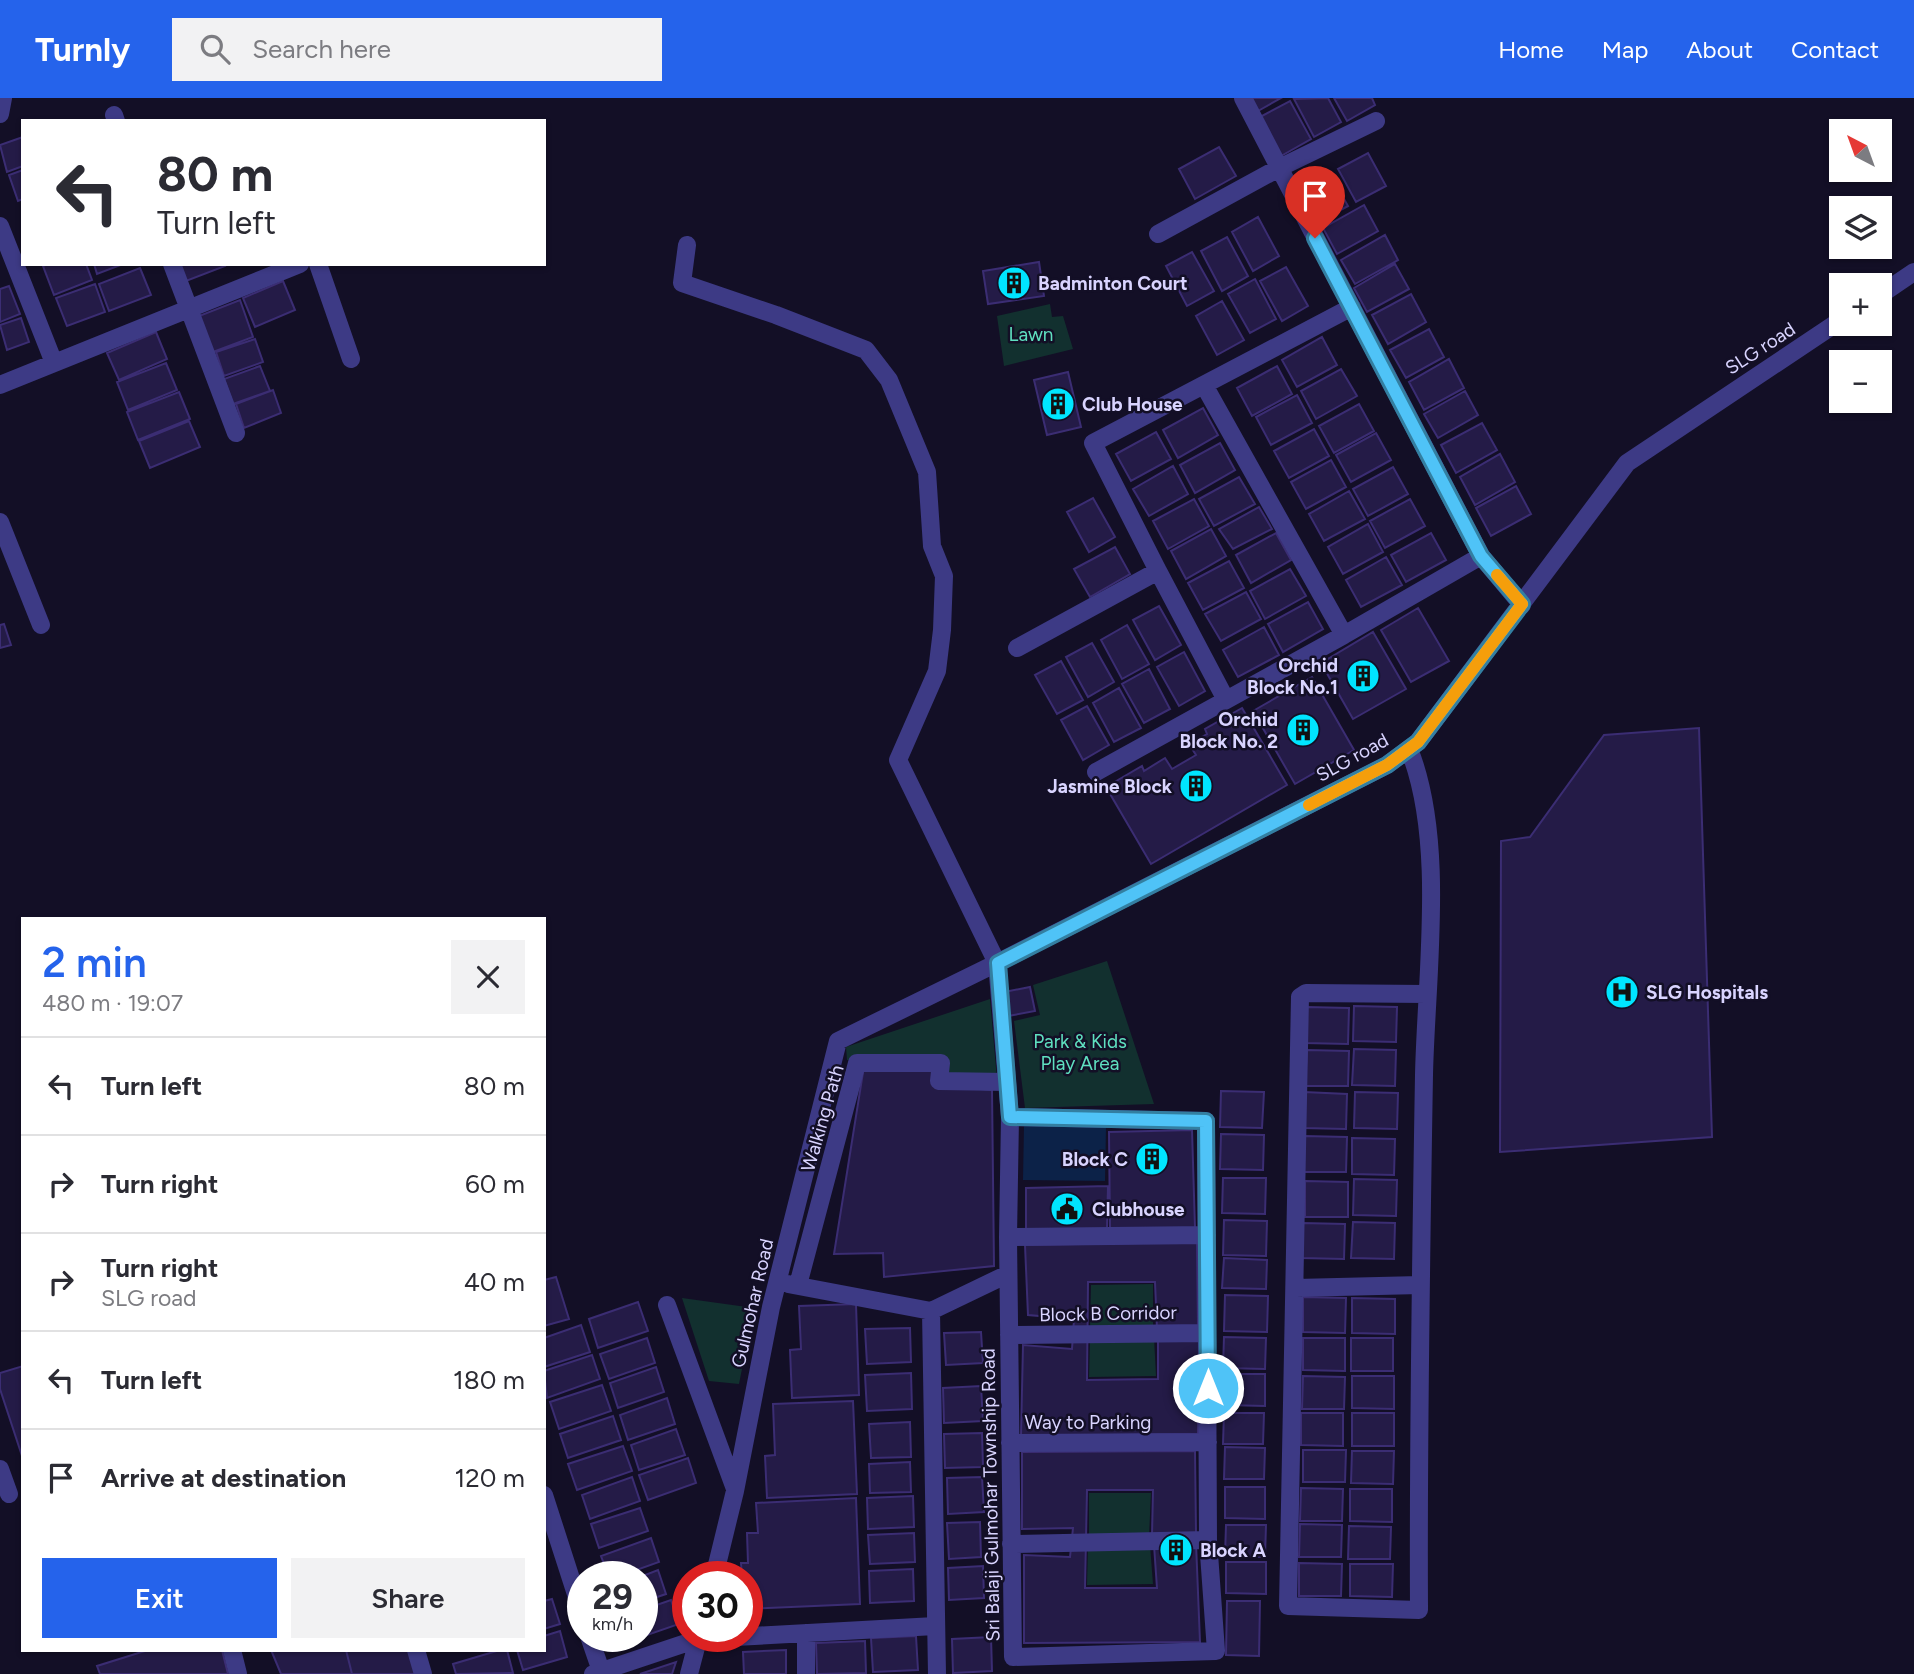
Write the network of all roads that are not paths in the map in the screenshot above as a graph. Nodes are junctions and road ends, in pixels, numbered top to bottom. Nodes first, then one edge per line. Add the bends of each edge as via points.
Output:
1 (3, 98) edge
2 (1242, 98) edge
3 (0, 114) edge
4 (1376, 121) dead end
5 (1279, 168) junction
6 (0, 226) edge
7 (1158, 234) dead end
8 (687, 244) dead end
9 (173, 266) edge
10 (295, 266) edge
11 (319, 266) edge
12 (1914, 272) edge
13 (1892, 287) edge
14 (1352, 307) junction
15 (189, 309) junction
16 (1829, 328) edge
17 (351, 359) dead end
18 (54, 363) junction
19 (0, 385) edge
20 (1204, 385) junction
21 (236, 433) dead end
22 (0, 522) edge
23 (1481, 556) junction
24 (1158, 571) junction
25 (1522, 604) junction
26 (41, 625) dead end
27 (1344, 635) junction
28 (1017, 648) dead end
29 (1226, 700) junction
30 (1409, 749) junction
31 (1096, 772) dead end
32 (998, 963) junction
33 (1427, 994) junction
34 (838, 1041) joint
35 (1007, 1082) junction
36 (1010, 1117) junction
37 (1207, 1235) junction
38 (1008, 1237) junction
39 (1008, 1274) junction
40 (777, 1284) junction
41 (798, 1285) junction
42 (1420, 1285) junction
43 (1296, 1288) junction
44 (667, 1305) dead end
45 (931, 1311) junction
46 (1207, 1333) junction
47 (1009, 1335) junction
48 (1208, 1442) junction
49 (1010, 1443) junction
50 (0, 1469) edge
51 (735, 1491) junction
52 (11, 1493) edge
53 (546, 1501) edge
54 (1208, 1540) junction
55 (1012, 1544) junction
56 (718, 1561) edge
57 (567, 1566) edge
58 (935, 1626) junction
59 (806, 1633) junction
60 (763, 1635) edge
61 (672, 1647) edge
62 (232, 1652) edge
63 (417, 1652) edge
64 (592, 1652) edge
65 (695, 1652) edge
66 (597, 1673) edge
67 (238, 1674) edge
68 (423, 1674) edge
69 (689, 1674) edge
70 (806, 1674) edge
71 (937, 1674) edge

1 - 3 street
2 - 5 street
4 - 5 street
5 - 7 street
5 - 14 street
6 - 18 street
8 - 32 street via 682,283 866,350 889,380 927,472 932,546 944,576 937,671 898,760
9 - 15 street
10 - 15 street
11 - 17 street
12 - 13 street
14 - 20 street
14 - 23 street
15 - 18 street
15 - 21 street
16 - 25 street, SLG road via 1627,463
18 - 19 street
20 - 24 street via 1093,443
20 - 27 street
22 - 26 street
23 - 25 street
23 - 27 street
24 - 28 street
24 - 29 street
25 - 30 street, SLG road
27 - 29 street
29 - 31 street
30 - 32 street, SLG road via 1375,771
30 - 33 street via 1424,795 1431,893
32 - 34 street, SLG road
32 - 35 street, Sri Balaji Gulmohar Township Road
33 - 42 street
33 - 43 street via 1306,993 1300,997
34 - 40 street, Gulmohar Road
35 - 36 street, Sri Balaji Gulmohar Township Road
35 - 41 street, Walking Path via 939,1081 941,1063 858,1063
36 - 37 street, Sri Balaji Gulmohar Township Road via 1206,1121
36 - 38 street, Sri Balaji Gulmohar Township Road
37 - 38 street
37 - 46 street, Sri Balaji Gulmohar Township Road
38 - 39 street, Sri Balaji Gulmohar Township Road
39 - 45 street
39 - 47 street, Sri Balaji Gulmohar Township Road
40 - 41 street
40 - 51 street, Gulmohar Road
41 - 45 street
42 - 43 street
42 - 43 street via 1419,1610 1289,1606
44 - 51 street
45 - 58 street
46 - 47 street, Block B Corridor
46 - 48 street, Sri Balaji Gulmohar Township Road
47 - 49 street, Sri Balaji Gulmohar Township Road
48 - 49 street, Way to Parking
48 - 54 street, Sri Balaji Gulmohar Township Road
49 - 55 street, Sri Balaji Gulmohar Township Road
50 - 52 street
51 - 56 street, Gulmohar Road
53 - 57 street
54 - 55 street
54 - 55 street, Sri Balaji Gulmohar Township Road via 1216,1651 1013,1657
58 - 59 street
58 - 71 street
59 - 60 street
59 - 70 street
61 - 66 street
62 - 67 street
63 - 68 street
64 - 66 street
65 - 69 street

